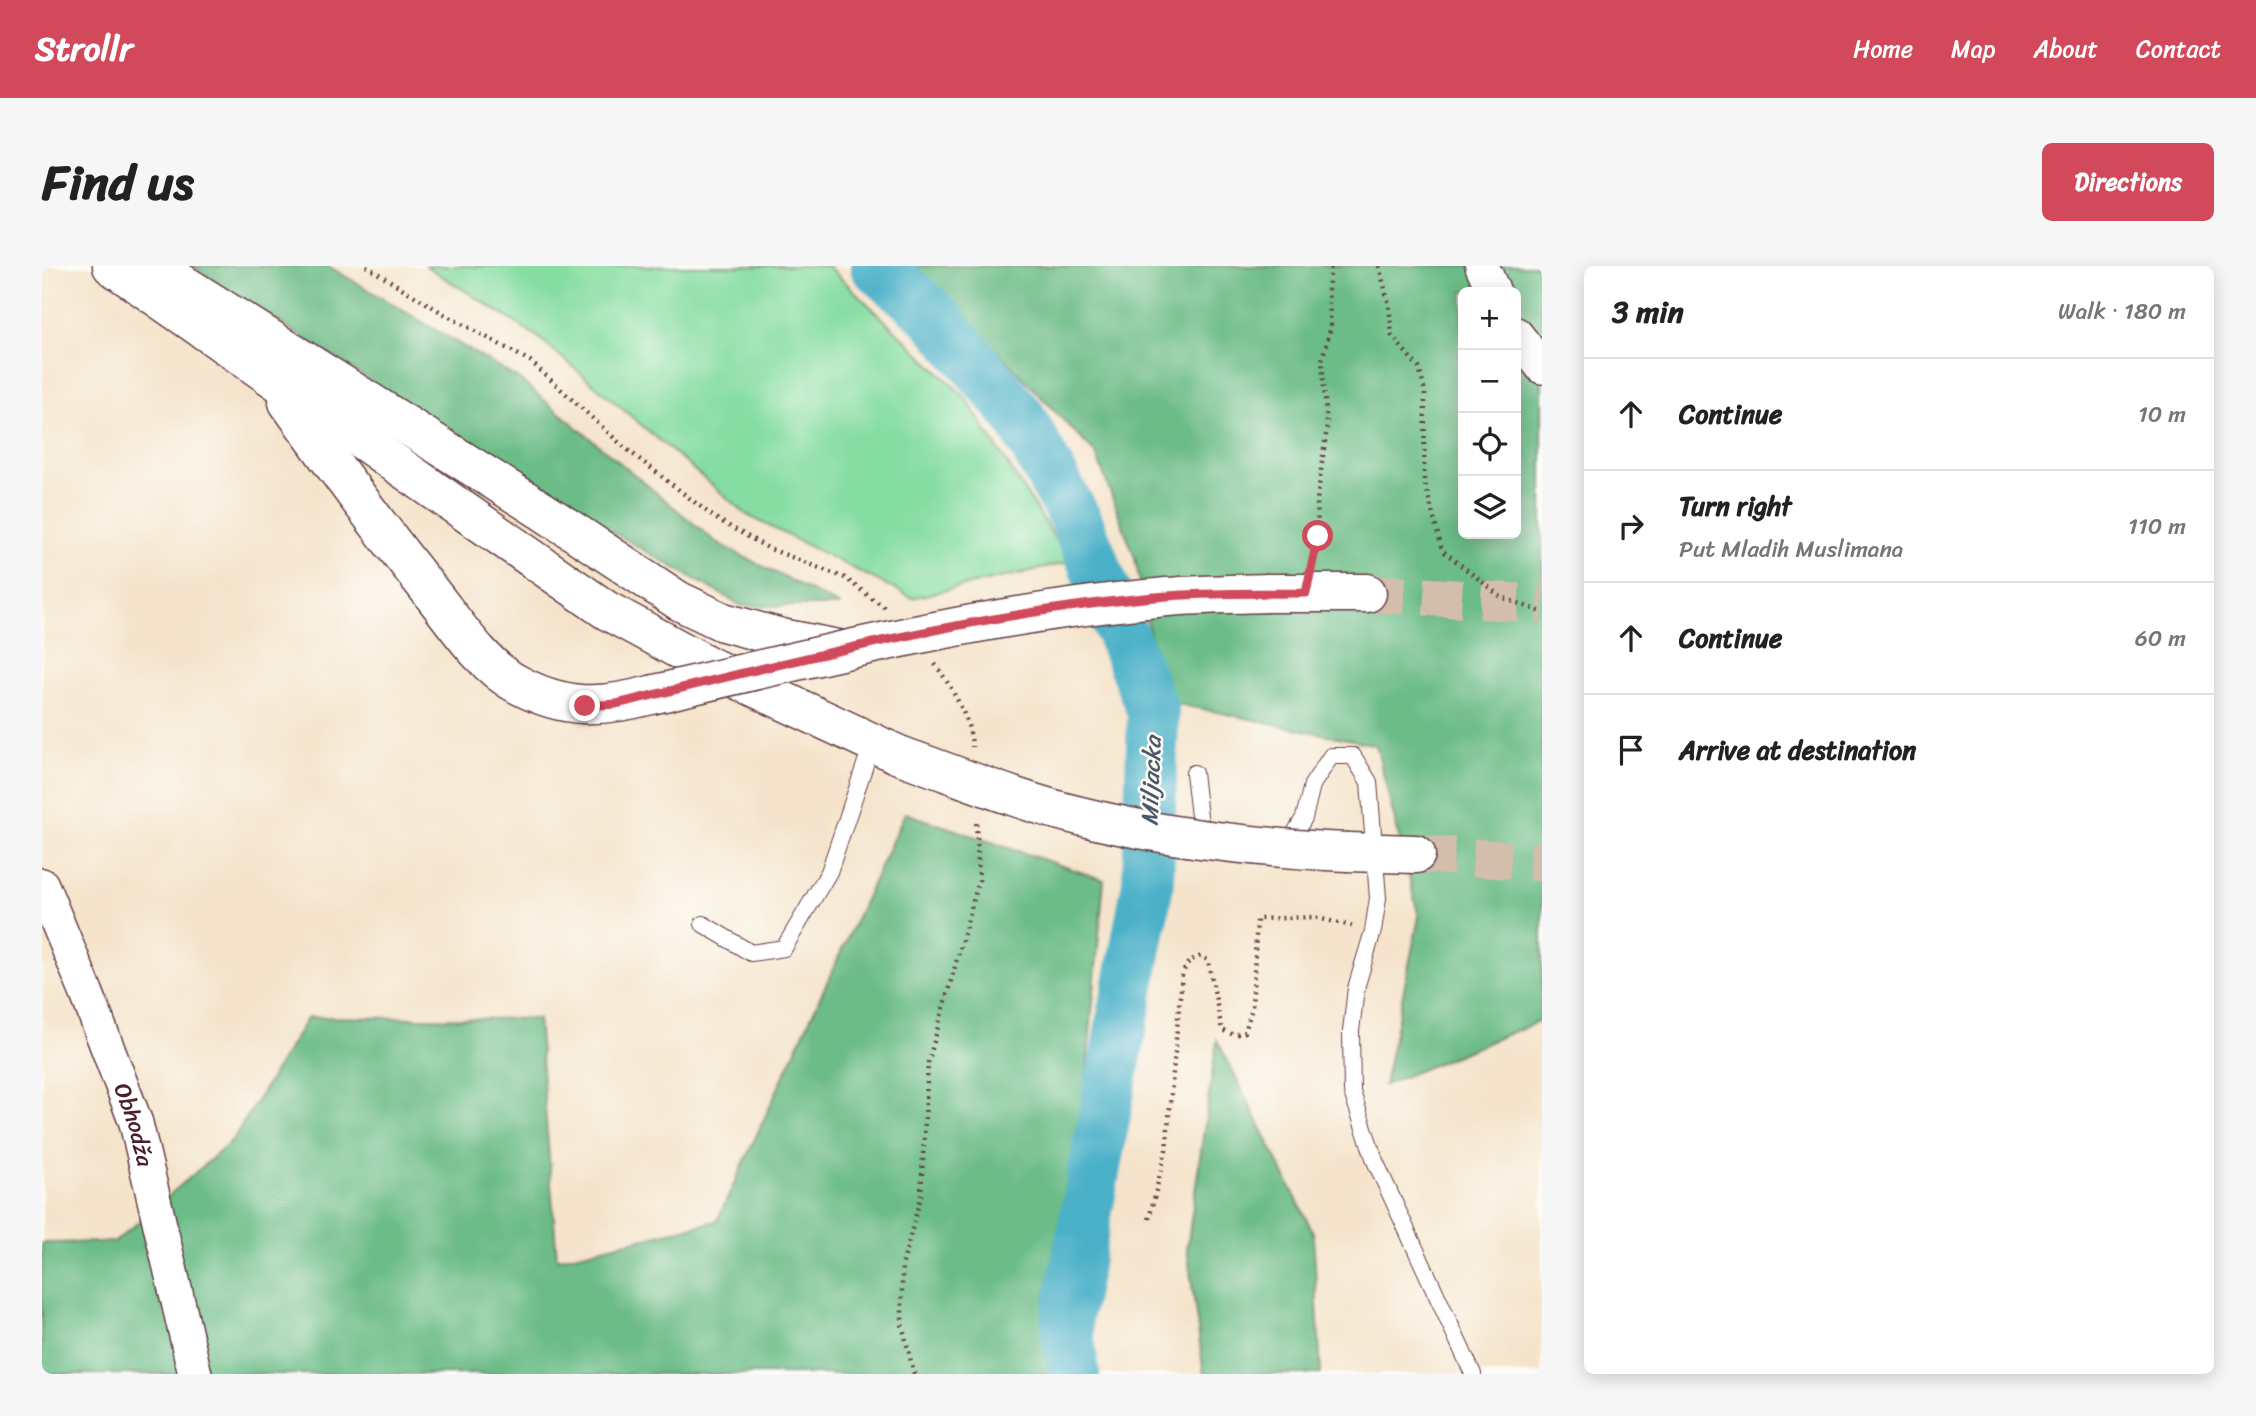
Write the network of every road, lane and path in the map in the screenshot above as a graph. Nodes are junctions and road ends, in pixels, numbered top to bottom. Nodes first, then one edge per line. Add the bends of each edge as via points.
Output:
1 (112, 266) edge
2 (155, 266) edge
3 (1331, 266) edge
4 (1379, 266) edge
5 (1482, 266) edge
6 (1492, 287) edge
7 (1521, 340) edge
8 (1542, 367) edge
9 (273, 380) junction
10 (1306, 593) junction
11 (1367, 593) tunnel mouth
12 (1542, 611) edge
13 (843, 650) junction
14 (886, 749) junction
15 (1194, 773) dead end
16 (1361, 852) junction
17 (1416, 854) tunnel mouth
18 (42, 885) edge
19 (703, 924) dead end
20 (1373, 931) junction
21 (1149, 1219) dead end
22 (195, 1374) edge
23 (1473, 1374) edge

1 - 9 main road
2 - 13 main road via 679,601 723,622
3 - 10 path via 1331,327 1322,360 1327,427 1317,500 1318,536
4 - 12 path via 1392,335 1419,368 1425,392 1424,480 1442,550 1501,597
5 - 6 street
7 - 8 street
9 - 13 main road, bridge via 350,491 478,652 515,683 554,700 585,706 616,704
9 - 14 main road via 606,610 692,658
10 - 11 main road
10 - 13 main road, bridge via 1168,596 1053,610
14 - 16 main road, bridge via 1022,799 1129,827 1221,842
14 - 19 lane via 829,872 784,948 751,953
15 - 16 lane via 1201,833 1231,856 1280,857 1304,818 1312,785 1331,755 1353,756 1369,782
16 - 17 main road
16 - 20 lane via 1378,898
18 - 22 street, Obhodža via 136,1123
20 - 21 path via 1312,917 1256,919 1252,1008 1245,1032 1234,1035 1222,1030 1208,960 1201,956 1189,961 1182,974 1166,1150
20 - 23 lane via 1356,988 1352,1091 1375,1161

